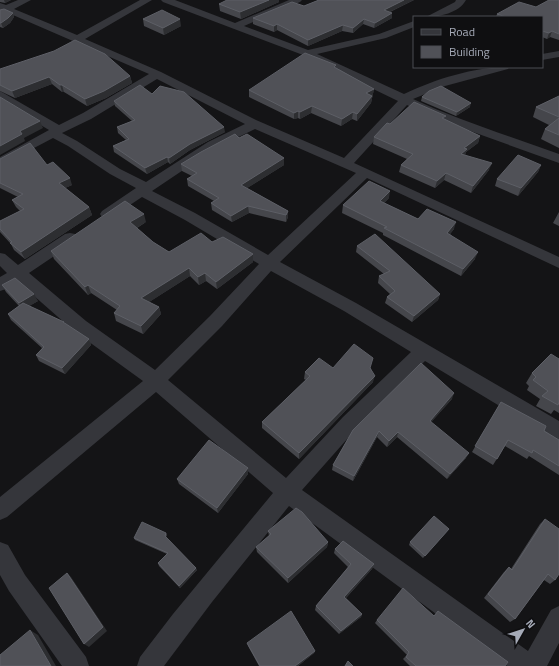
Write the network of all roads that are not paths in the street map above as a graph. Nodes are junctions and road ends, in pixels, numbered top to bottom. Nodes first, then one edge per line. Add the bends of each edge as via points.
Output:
1 (26, 0) edge
2 (147, 0) edge
3 (166, 0) edge
4 (297, 0) edge
5 (461, 0) edge
6 (2, 9) edge
7 (433, 16) edge
8 (413, 24) edge
9 (236, 26) junction
10 (75, 42) junction
11 (307, 53) junction
12 (559, 54) edge
13 (543, 57) edge
14 (497, 68) edge
15 (475, 71) edge
16 (157, 74) junction
17 (0, 94) edge
18 (406, 99) junction
19 (256, 124) junction
20 (55, 131) junction
21 (559, 159) edge
22 (0, 162) edge
23 (346, 164) junction
24 (365, 172) junction
25 (143, 189) junction
26 (95, 222) edge
27 (82, 230) edge
28 (0, 258) edge
29 (269, 263) junction
30 (559, 263) edge
31 (17, 273) junction
32 (0, 285) edge
33 (423, 352) junction
34 (156, 381) junction
35 (559, 431) edge
36 (286, 492) junction
37 (0, 510) edge
38 (0, 553) edge
39 (559, 618) edge
40 (77, 666) edge
41 (149, 666) edge
42 (528, 666) edge
43 (534, 666) edge

1 - 6 street
2 - 10 street
3 - 9 street
4 - 9 street
5 - 7 street via 459,4
6 - 10 street
8 - 11 street via 382,36
9 - 11 street
10 - 16 street
11 - 18 street
12 - 13 street
14 - 15 street
15 - 18 street via 419,91
16 - 19 street
16 - 20 street via 87,116
17 - 20 street
18 - 21 street via 438,115 508,138
18 - 23 street
19 - 23 street
19 - 25 street via 212,145
20 - 22 street
20 - 25 street
23 - 24 street
24 - 29 street
24 - 30 street
25 - 26 street
25 - 29 street
27 - 31 street
28 - 31 street
29 - 33 street via 350,307
29 - 34 street
31 - 32 street
31 - 34 street via 80,326
33 - 35 street
33 - 36 street via 385,386
34 - 36 street
34 - 37 street
36 - 41 street via 176,628
36 - 42 street
38 - 40 street via 18,583
39 - 43 street

